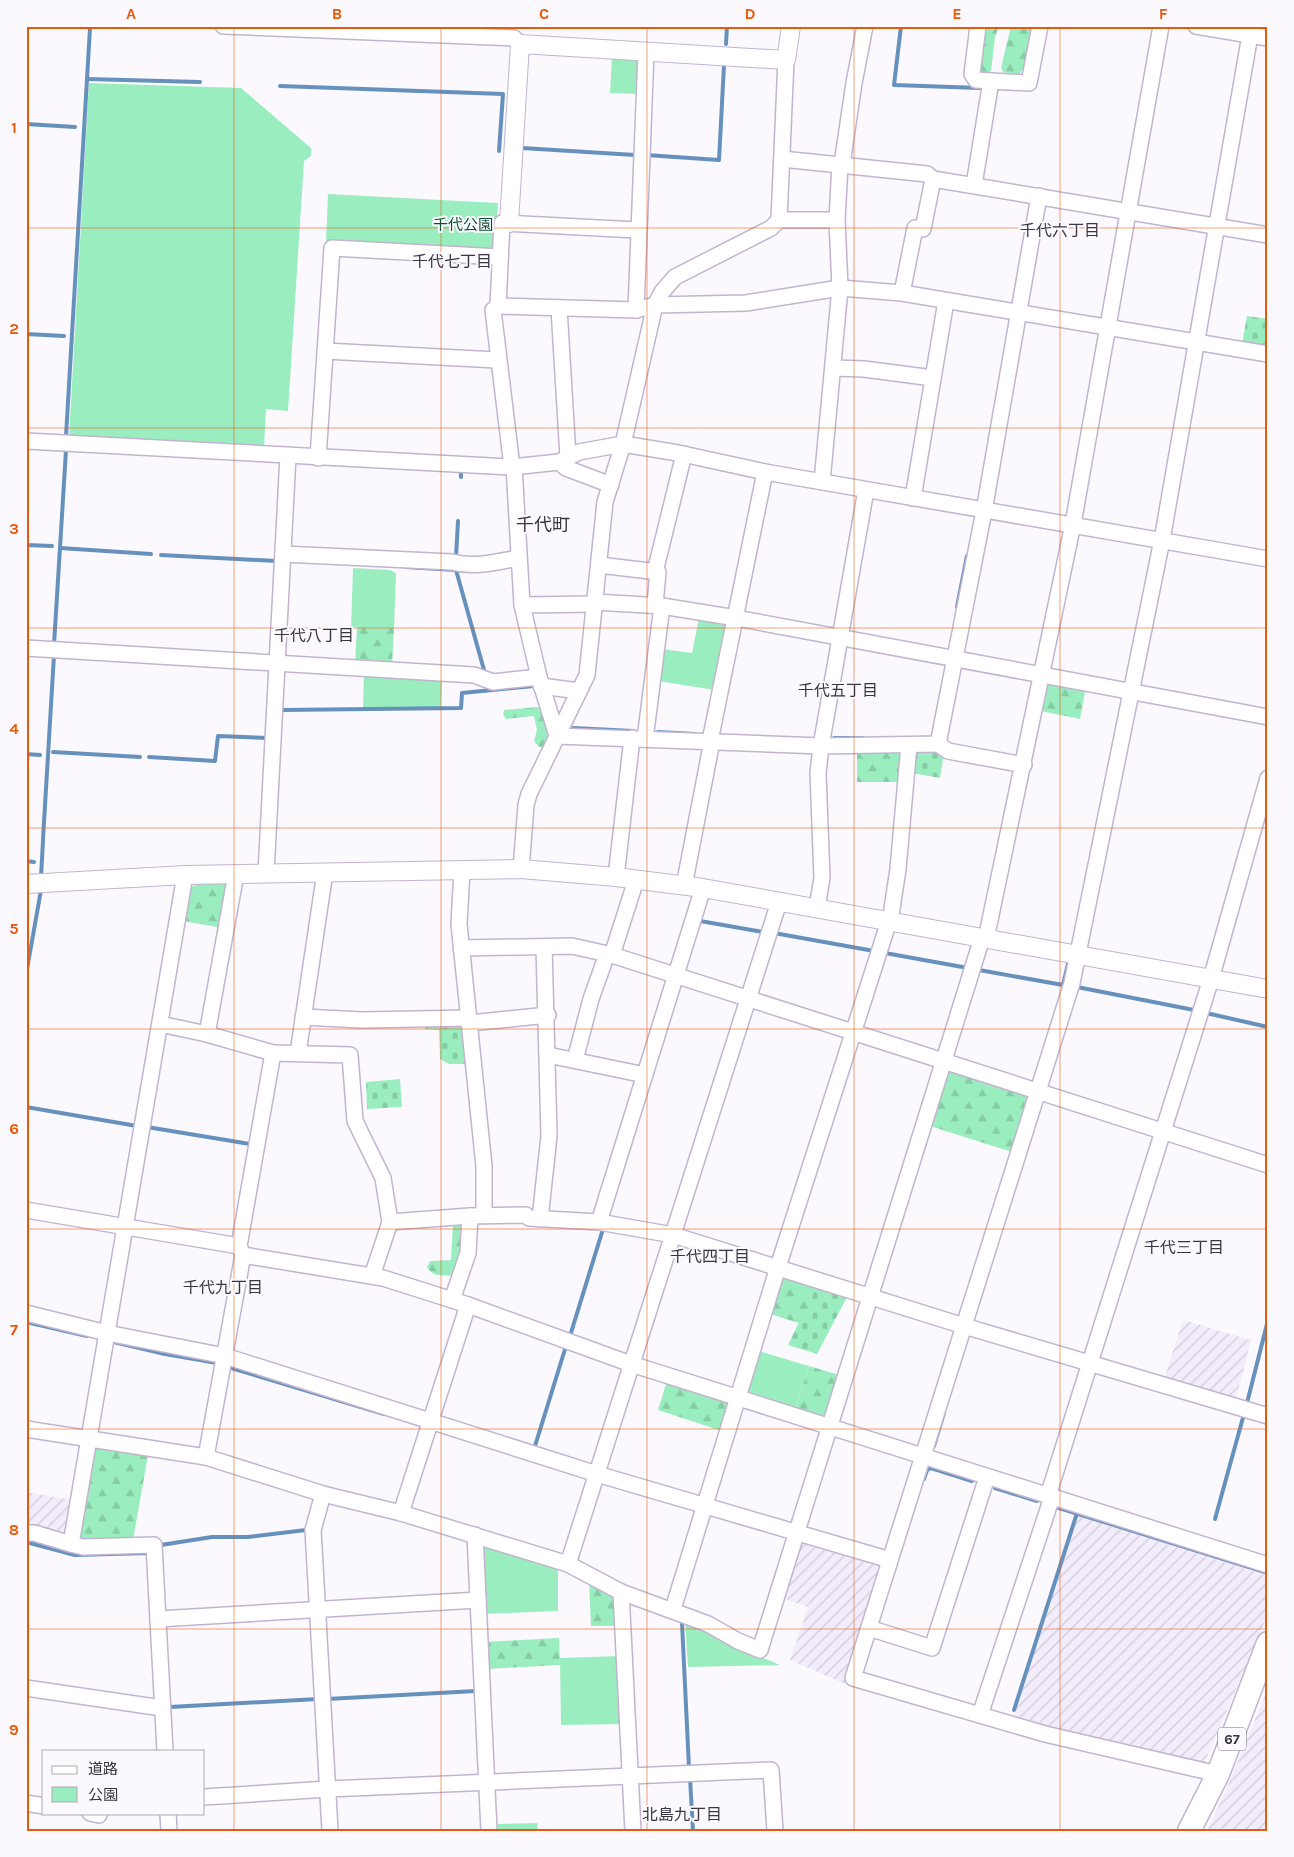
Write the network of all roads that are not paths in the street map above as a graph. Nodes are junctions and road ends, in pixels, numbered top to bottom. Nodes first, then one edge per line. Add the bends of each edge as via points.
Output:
1 (223, 26) edge
2 (791, 26) edge
3 (865, 26) edge
4 (978, 26) edge
5 (1040, 26) edge
6 (1161, 26) edge
7 (1196, 26) edge
8 (1250, 35) junction
9 (516, 36) edge
10 (1268, 38) edge
11 (646, 52) junction
12 (786, 60) junction
13 (990, 81) junction
14 (782, 159) junction
15 (841, 164) junction
16 (933, 179) junction
17 (974, 184) junction
18 (1039, 196) junction
19 (1128, 211) junction
20 (779, 220) junction
21 (837, 220) junction
22 (509, 223) junction
23 (1216, 226) junction
24 (637, 230) junction
25 (1268, 235) edge
26 (500, 257) junction
27 (840, 288) junction
28 (902, 293) junction
29 (946, 301) junction
30 (655, 305) junction
31 (498, 306) junction
32 (559, 308) junction
33 (636, 310) junction
34 (1018, 313) junction
35 (1108, 328) junction
36 (1196, 342) junction
37 (325, 351) junction
38 (1268, 354) edge
39 (497, 360) junction
40 (832, 368) junction
41 (933, 378) junction
42 (26, 441) edge
43 (623, 444) junction
44 (684, 454) junction
45 (288, 456) junction
46 (318, 458) junction
47 (564, 460) junction
48 (513, 466) junction
49 (765, 472) junction
50 (822, 482) junction
51 (611, 485) junction
52 (866, 490) junction
53 (913, 498) junction
54 (984, 510) junction
55 (1073, 524) junction
56 (1162, 540) junction
57 (283, 554) junction
58 (518, 558) junction
59 (1268, 558) edge
60 (599, 565) junction
61 (655, 572) junction
62 (595, 603) junction
63 (522, 604) junction
64 (658, 606) junction
65 (736, 618) junction
66 (840, 636) junction
67 (26, 648) edge
68 (955, 657) junction
69 (277, 663) junction
70 (1042, 673) junction
71 (540, 682) junction
72 (1133, 690) junction
73 (579, 691) junction
74 (1268, 717) edge
75 (556, 736) junction
76 (639, 739) junction
77 (711, 741) junction
78 (909, 744) junction
79 (938, 744) junction
80 (821, 746) junction
81 (1024, 764) junction
82 (1268, 778) edge
83 (521, 869) junction
84 (462, 870) junction
85 (325, 872) junction
86 (266, 873) junction
87 (236, 874) junction
88 (185, 875) junction
89 (616, 877) junction
90 (636, 880) junction
91 (26, 884) edge
92 (684, 886) junction
93 (703, 888) junction
94 (779, 902) junction
95 (817, 908) junction
96 (889, 921) junction
97 (984, 938) junction
98 (544, 946) junction
99 (462, 948) junction
100 (609, 955) junction
101 (1078, 955) junction
102 (676, 975) junction
103 (1211, 979) junction
104 (1268, 989) edge
105 (748, 998) junction
106 (548, 1015) junction
107 (303, 1017) junction
108 (469, 1020) junction
109 (160, 1024) junction
110 (854, 1032) junction
111 (207, 1034) junction
112 (273, 1052) junction
113 (298, 1053) junction
114 (548, 1055) junction
115 (575, 1060) junction
116 (944, 1061) junction
117 (645, 1075) junction
118 (1038, 1091) junction
119 (1164, 1132) junction
120 (1268, 1165) edge
121 (26, 1210) edge
122 (477, 1215) junction
123 (540, 1219) junction
124 (390, 1222) junction
125 (599, 1222) junction
126 (126, 1227) junction
127 (673, 1235) junction
128 (241, 1250) junction
129 (778, 1267) junction
130 (372, 1276) junction
131 (870, 1297) junction
132 (452, 1300) junction
133 (468, 1304) junction
134 (26, 1313) edge
135 (964, 1326) junction
136 (108, 1332) junction
137 (225, 1356) junction
138 (632, 1364) junction
139 (1088, 1364) junction
140 (738, 1398) junction
141 (1268, 1416) edge
142 (430, 1421) junction
143 (830, 1428) junction
144 (26, 1429) edge
145 (89, 1440) junction
146 (922, 1457) junction
147 (206, 1458) junction
148 (597, 1474) junction
149 (987, 1477) junction
150 (323, 1494) junction
151 (1050, 1497) junction
152 (706, 1504) junction
153 (401, 1513) junction
154 (797, 1532) junction
155 (26, 1533) edge
156 (475, 1536) junction
157 (71, 1544) junction
158 (890, 1560) junction
159 (568, 1564) junction
160 (1268, 1565) edge
161 (621, 1592) junction
162 (478, 1600) junction
163 (318, 1610) junction
164 (674, 1610) junction
165 (158, 1619) junction
166 (869, 1628) junction
167 (1268, 1643) edge
168 (26, 1688) edge
169 (162, 1708) junction
170 (980, 1715) junction
171 (165, 1750) edge
172 (1218, 1774) junction
173 (630, 1776) junction
174 (487, 1782) junction
175 (328, 1789) junction
176 (205, 1797) edge
177 (26, 1803) edge
178 (42, 1806) edge
179 (168, 1814) edge
180 (169, 1831) edge
181 (330, 1831) edge
182 (489, 1831) edge
183 (633, 1831) edge
184 (775, 1831) edge
185 (1188, 1831) edge

1 - 9 street
2 - 12 street
3 - 15 street
4 - 13 street via 972,74 976,80
5 - 13 street via 1029,83
6 - 19 street
7 - 8 street
8 - 10 street
8 - 23 street
9 - 11 street
9 - 22 street
11 - 12 street
11 - 24 street
12 - 14 street
13 - 17 street
14 - 15 street
14 - 20 street
15 - 16 street via 927,174
15 - 21 street
16 - 17 street
16 - 28 street via 923,229 915,228
17 - 18 street
18 - 19 street
18 - 34 street
19 - 23 street
19 - 35 street
20 - 21 street
20 - 30 street via 771,228 675,277
21 - 27 street
22 - 24 street
22 - 26 street via 502,223
23 - 25 street
23 - 36 street
24 - 33 street
26 - 31 street
26 - 37 street via 332,248
27 - 28 street
27 - 30 street via 746,303
27 - 40 street
28 - 29 street
29 - 34 street
29 - 41 street
30 - 33 street
30 - 43 street
31 - 32 street
31 - 39 street via 493,310
32 - 33 street
32 - 47 street
34 - 35 street
34 - 54 street
35 - 36 street
35 - 55 street
36 - 38 street
36 - 56 street
37 - 39 street
37 - 46 street
39 - 48 street
40 - 41 street via 864,368
40 - 50 street
41 - 53 street
42 - 45 street
43 - 44 street
43 - 47 street via 579,452
43 - 51 street
44 - 49 street
44 - 61 street
45 - 46 street
45 - 57 street
46 - 48 street
47 - 48 street
47 - 51 street via 566,468
48 - 58 street
49 - 50 street
49 - 65 street
50 - 52 street
51 - 60 street
52 - 53 street
52 - 66 street
53 - 54 street
54 - 55 street
54 - 68 street
55 - 56 street
55 - 70 street
56 - 59 street
56 - 72 street
57 - 58 street via 462,564
57 - 69 street
58 - 63 street
60 - 61 street
60 - 62 street
61 - 64 street via 658,572
62 - 63 street
62 - 64 street
62 - 73 street via 587,675
63 - 71 street
64 - 65 street
64 - 76 street
65 - 66 street
65 - 77 street
66 - 68 street
66 - 80 street
67 - 69 street
68 - 70 street
68 - 79 street
69 - 71 street via 474,675 493,682
69 - 86 street
70 - 72 street
70 - 81 street
71 - 73 street
71 - 75 street
72 - 74 street
72 - 101 street
73 - 75 street
75 - 76 street
75 - 83 street via 526,804
76 - 77 street
76 - 89 street
77 - 80 street
77 - 92 street
78 - 79 street
78 - 80 street
78 - 96 street via 898,869
79 - 81 street via 948,751
80 - 95 street via 818,773 822,878
81 - 97 street
82 - 103 street
83 - 84 street
83 - 89 street
84 - 85 street
84 - 99 street via 459,924
85 - 86 street
85 - 107 street
86 - 87 street
87 - 88 street
87 - 111 street
88 - 91 street
88 - 109 street
89 - 90 street
90 - 92 street
90 - 100 street
92 - 93 street
93 - 94 street
93 - 102 street
94 - 95 street
94 - 105 street
95 - 96 street
96 - 97 street
96 - 110 street
97 - 101 street
97 - 116 street
98 - 99 street
98 - 100 street via 572,946
98 - 106 street
99 - 108 street
100 - 102 street
100 - 115 street via 591,999
101 - 103 street
101 - 118 street
102 - 105 street
102 - 117 street
103 - 104 street
103 - 119 street
105 - 110 street
105 - 127 street
106 - 108 street
106 - 114 street
107 - 108 street
107 - 113 street
108 - 122 street via 484,1166
109 - 111 street
109 - 126 street
110 - 116 street
110 - 129 street
111 - 112 street
112 - 113 street
112 - 128 street
113 - 124 street via 350,1055 355,1121 384,1178
114 - 115 street
114 - 123 street via 549,1136
115 - 117 street
116 - 118 street
116 - 131 street
117 - 125 street
118 - 119 street
118 - 135 street
119 - 120 street
119 - 139 street
121 - 126 street
122 - 123 street via 526,1215
122 - 124 street
122 - 132 street
123 - 125 street
124 - 130 street
125 - 127 street
126 - 128 street
126 - 136 street
127 - 129 street
127 - 138 street
128 - 130 street
128 - 137 street
129 - 131 street
129 - 140 street
130 - 132 street
131 - 135 street
131 - 143 street
132 - 133 street
133 - 138 street
133 - 142 street
134 - 136 street
135 - 139 street
135 - 146 street
136 - 137 street
136 - 145 street
137 - 142 street
137 - 147 street
138 - 140 street
138 - 148 street
139 - 141 street
139 - 151 street
140 - 143 street
140 - 152 street
142 - 148 street
142 - 153 street
143 - 146 street
143 - 154 street
144 - 145 street
145 - 147 street
145 - 157 street
146 - 149 street
146 - 158 street
147 - 150 street
148 - 152 street
148 - 159 street
149 - 151 street
149 - 166 street via 932,1648
150 - 153 street
150 - 163 street via 313,1530
151 - 160 street
151 - 170 street
152 - 154 street
152 - 164 street
153 - 156 street
154 - 158 street
154 - 164 street via 760,1650
155 - 157 street
156 - 159 street
156 - 162 street
157 - 165 street via 83,1547 154,1545
158 - 166 street
159 - 161 street
161 - 164 street
161 - 173 street
162 - 163 street
162 - 174 street
163 - 165 street
163 - 175 street
165 - 169 street
166 - 170 street via 853,1678
167 - 172 main road, 67
168 - 169 street
169 - 171 street
170 - 172 street via 1045,1734
172 - 185 main road, 67
173 - 174 street
173 - 183 street
173 - 184 street via 771,1770
174 - 175 street
174 - 182 street
175 - 176 street
175 - 181 street
177 - 178 street
179 - 180 street

